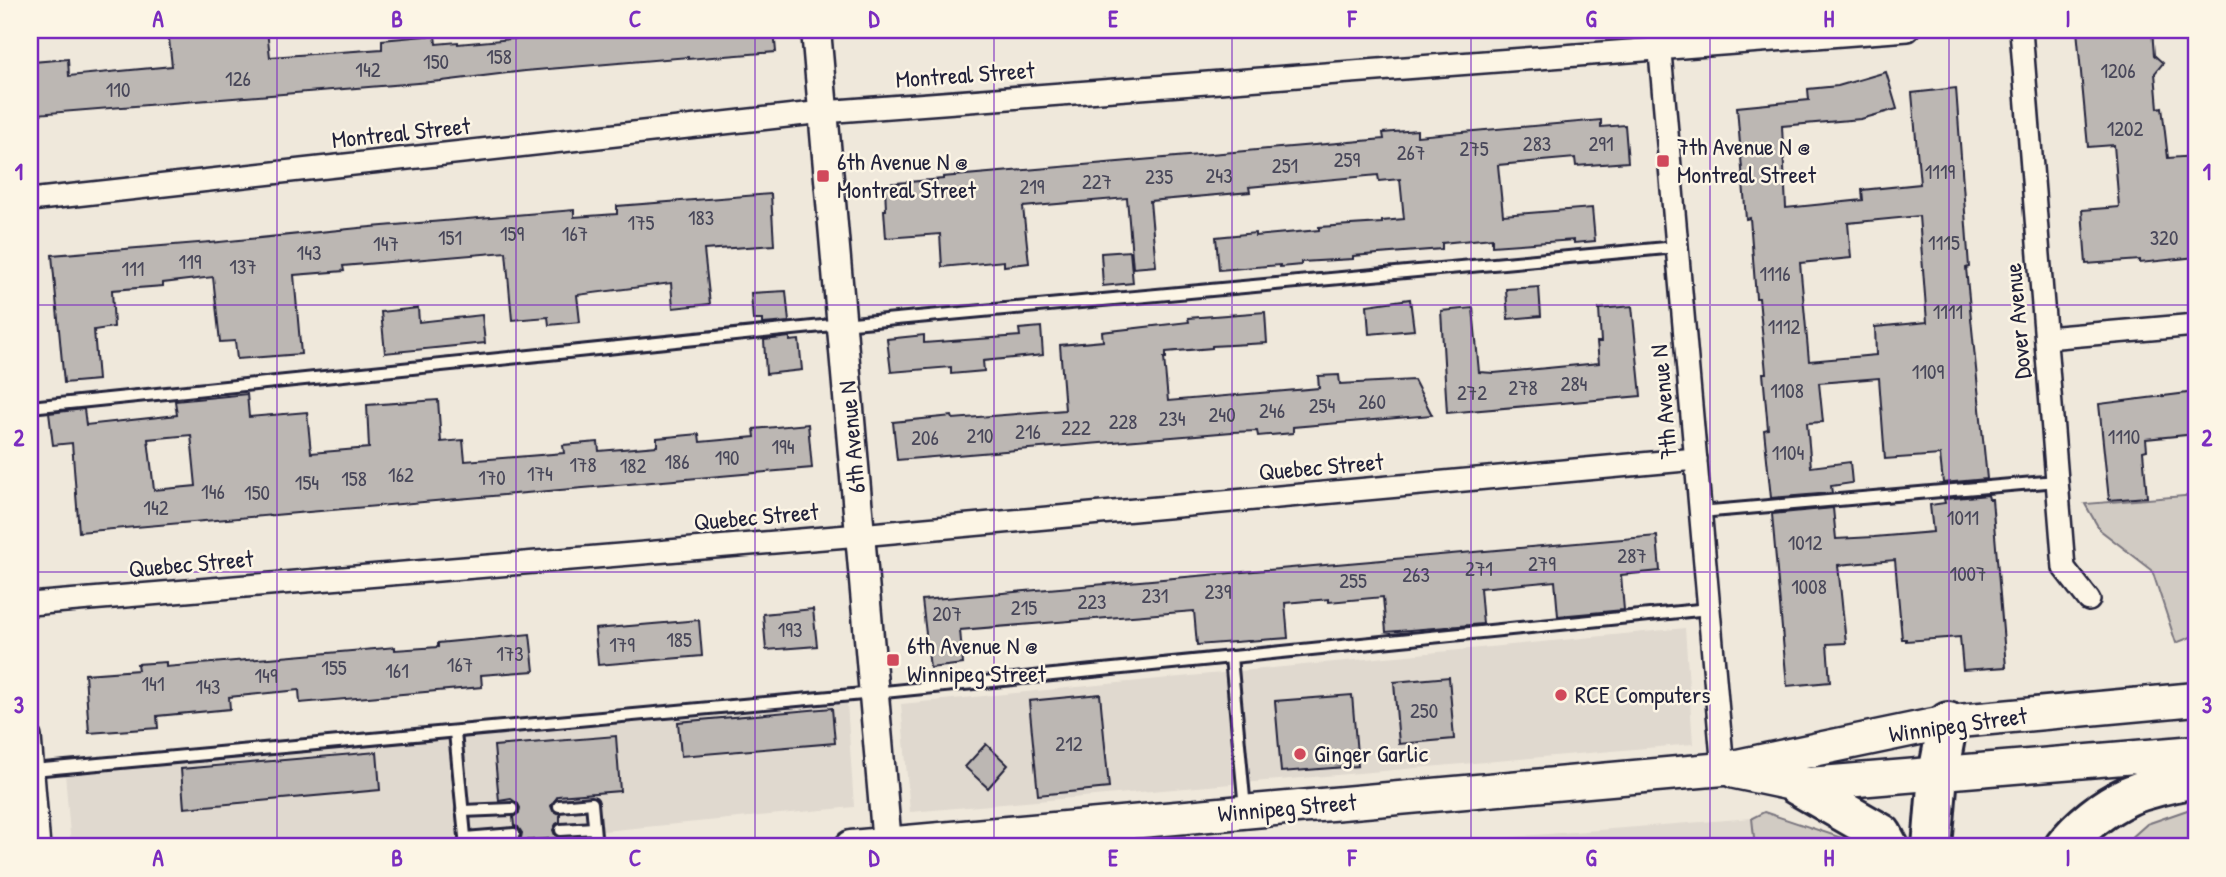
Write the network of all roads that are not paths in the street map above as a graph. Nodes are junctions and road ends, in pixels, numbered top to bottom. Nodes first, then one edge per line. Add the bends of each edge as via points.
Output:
1 (816, 30) edge
2 (1908, 30) edge
3 (2021, 30) edge
4 (1659, 39) edge
5 (823, 113) junction
6 (30, 200) edge
7 (1677, 247) junction
8 (842, 324) junction
9 (2196, 325) edge
10 (2046, 338) junction
11 (30, 407) edge
12 (1696, 459) junction
13 (2057, 481) junction
14 (1700, 512) junction
15 (860, 535) junction
16 (2089, 600) dead end
17 (30, 604) edge
18 (1709, 609) junction
19 (1231, 657) junction
20 (874, 693) junction
21 (2196, 699) edge
22 (1948, 722) junction
23 (456, 732) junction
24 (30, 737) edge
25 (2196, 752) edge
26 (1723, 769) junction
27 (33, 770) junction
28 (1938, 774) junction
29 (2196, 777) edge
30 (1797, 785) junction
31 (559, 806) dead end
32 (512, 808) dead end
33 (462, 811) junction
34 (1245, 812) junction
35 (594, 828) junction
36 (561, 830) dead end
37 (514, 834) dead end
38 (465, 843) edge
39 (887, 844) junction
40 (39, 847) edge
41 (596, 847) edge
42 (850, 847) edge
43 (1889, 847) edge
44 (1932, 847) edge
45 (2064, 847) edge

1 - 5 street, 6th Avenue N
2 - 4 street, Montreal Street
3 - 10 street, Dover Avenue
4 - 5 street, Montreal Street
4 - 7 street, 7th Avenue N
5 - 6 street, Montreal Street
5 - 8 street, 6th Avenue N
7 - 8 lane
7 - 12 street, 7th Avenue N
8 - 11 lane
8 - 15 street, 6th Avenue N
9 - 10 street
10 - 13 street, Dover Avenue
12 - 14 street, 7th Avenue N
12 - 15 street, Quebec Street
13 - 14 lane
13 - 16 street, Dover Avenue via 2064,568
14 - 18 street, 7th Avenue N
15 - 17 street, Quebec Street
15 - 20 street, 6th Avenue N
18 - 19 lane
18 - 26 street, 7th Avenue N
19 - 20 lane
19 - 34 lane
20 - 23 lane
20 - 39 street, 6th Avenue N
21 - 22 main road, Winnipeg Street
22 - 26 main road, Winnipeg Street
22 - 28 highway
23 - 27 lane
23 - 33 lane
24 - 27 street
25 - 28 main road, Winnipeg Street
26 - 30 main road, Winnipeg Street
26 - 34 main road, Winnipeg Street
27 - 40 street
28 - 30 main road, Winnipeg Street
28 - 44 highway
29 - 45 highway via 2128,796 2090,820
30 - 43 highway via 1882,834
31 - 35 lane via 592,803
32 - 33 lane
33 - 38 lane
34 - 39 main road, Winnipeg Street
35 - 36 lane
35 - 41 lane
37 - 38 lane
39 - 42 main road, Winnipeg Street

